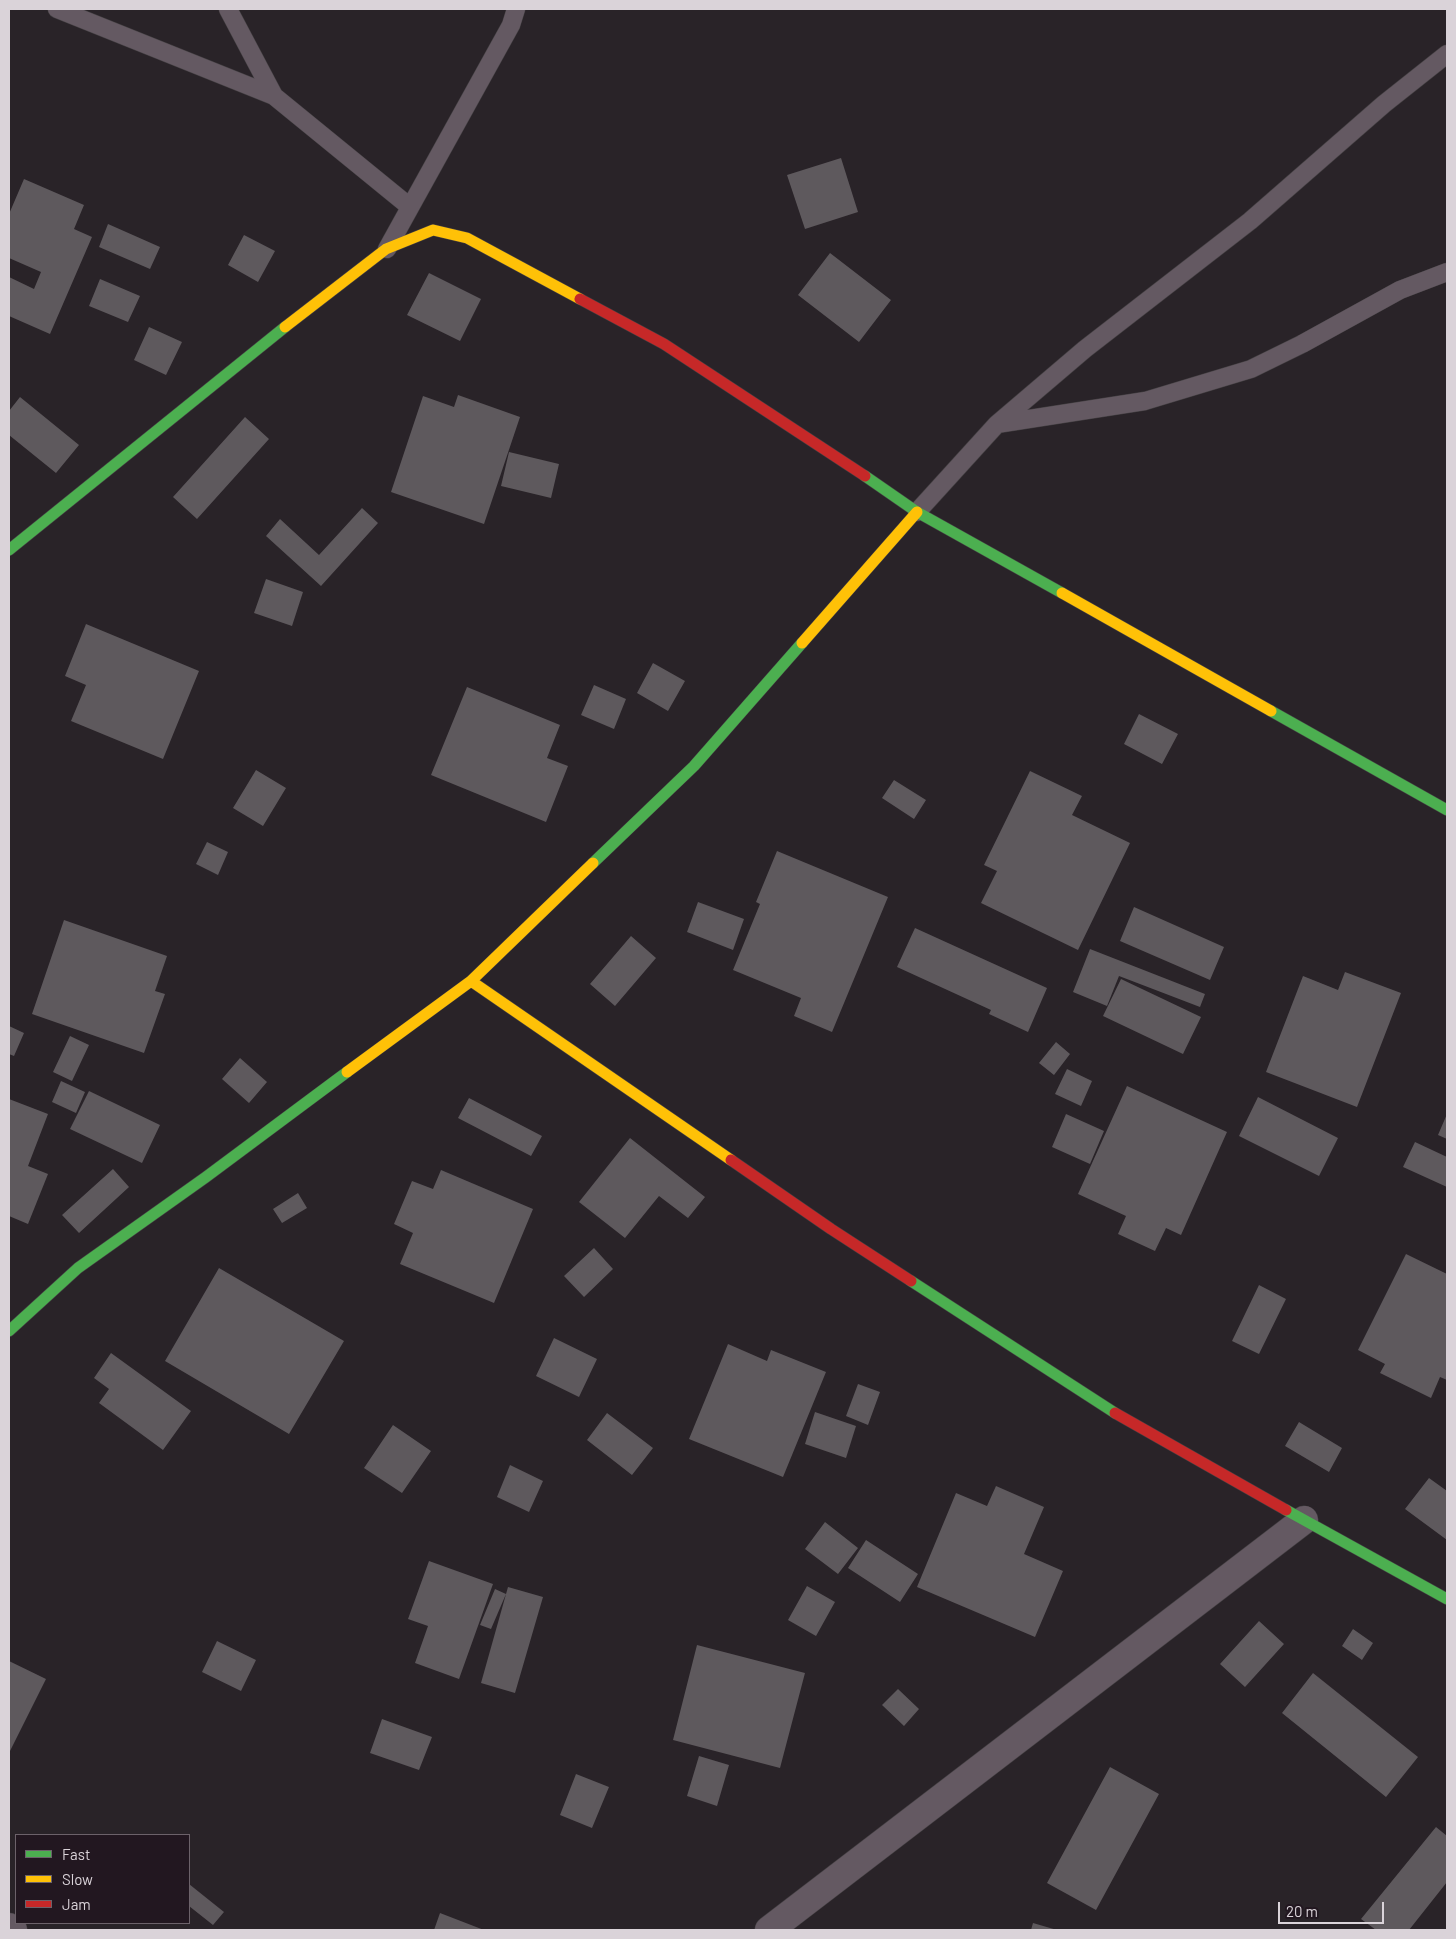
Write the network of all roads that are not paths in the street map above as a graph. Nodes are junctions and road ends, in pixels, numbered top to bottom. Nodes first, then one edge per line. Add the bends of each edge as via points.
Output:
1 (57, 9) edge
2 (228, 9) edge
3 (516, 9) edge
4 (1447, 54) edge
5 (274, 96) junction
6 (410, 207) junction
7 (386, 249) junction
8 (1447, 272) edge
9 (996, 424) junction
10 (918, 512) junction
11 (9, 550) edge
12 (1447, 810) edge
13 (471, 982) junction
14 (9, 1331) edge
15 (1304, 1520) junction
16 (1447, 1599) edge
17 (9, 1927) edge
18 (13, 1930) edge
19 (769, 1930) edge

1 - 5 lane
2 - 5 lane
3 - 6 lane via 511,25
4 - 9 lane via 1384,104 1250,221 1085,349
5 - 6 lane
6 - 7 lane
7 - 10 street via 433,230 467,238 664,344
7 - 11 street
8 - 9 lane via 1400,290 1251,369 1145,401
9 - 10 lane
10 - 12 street
10 - 13 street via 694,766
13 - 14 street via 78,1268
13 - 15 street via 832,1229 1115,1413
15 - 16 street
15 - 19 street
17 - 18 street

